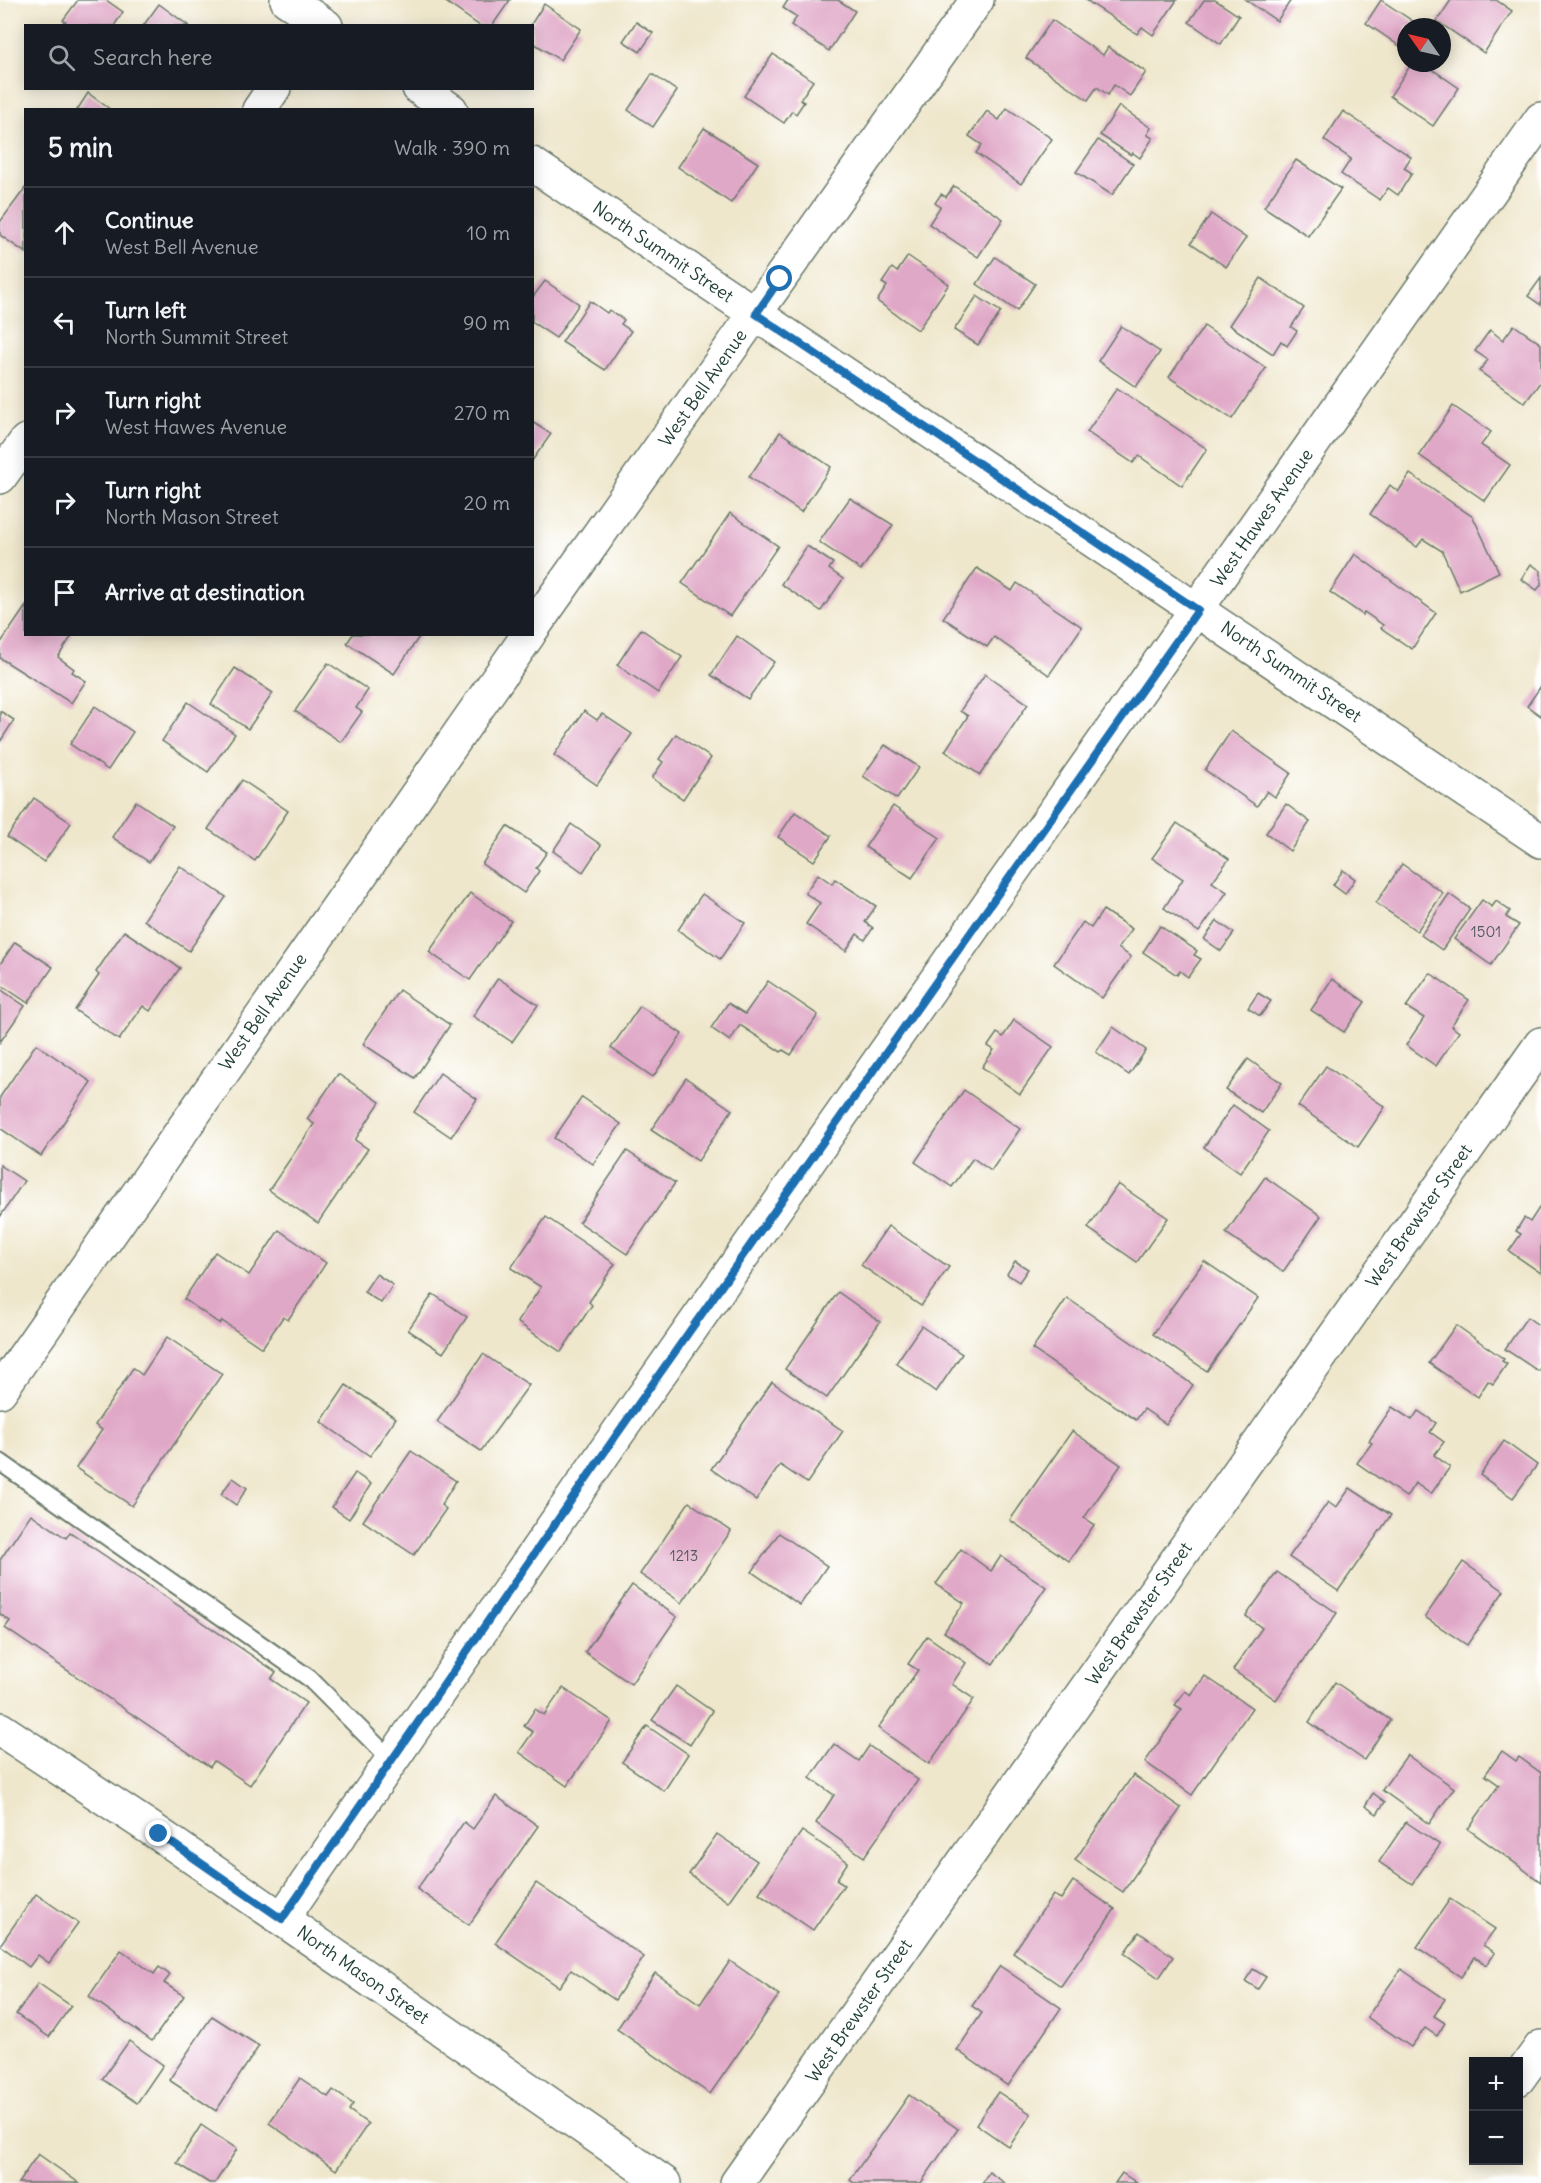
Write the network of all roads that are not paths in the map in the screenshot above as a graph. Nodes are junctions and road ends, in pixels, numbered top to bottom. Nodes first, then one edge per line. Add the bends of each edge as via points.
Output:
1 (287, 0) edge
2 (977, 0) edge
3 (325, 18) edge
4 (272, 90) edge
5 (422, 90) edge
6 (260, 108) edge
7 (448, 108) edge
8 (1541, 120) edge
9 (534, 166) edge
10 (756, 314) junction
11 (24, 444) edge
12 (0, 477) edge
13 (1198, 610) junction
14 (534, 626) edge
15 (528, 636) edge
16 (1541, 841) edge
17 (1541, 1044) edge
18 (0, 1391) edge
19 (0, 1462) edge
20 (0, 1729) edge
21 (391, 1760) junction
22 (282, 1919) junction
23 (1541, 2047) edge
24 (1523, 2072) edge
25 (664, 2183) edge
26 (737, 2183) edge

1 - 3 street
2 - 10 street, West Bell Avenue
4 - 6 street
5 - 7 street
8 - 13 street, West Hawes Avenue
9 - 10 street, North Summit Street
10 - 13 street, North Summit Street
10 - 14 street, West Bell Avenue
11 - 12 street
13 - 16 street, North Summit Street
13 - 21 street, West Hawes Avenue
15 - 18 street, West Bell Avenue
17 - 26 street, West Brewster Street
19 - 21 lane via 309,1678
20 - 22 street, North Mason Street
21 - 22 street, West Hawes Avenue
22 - 25 street, North Mason Street
23 - 24 street

